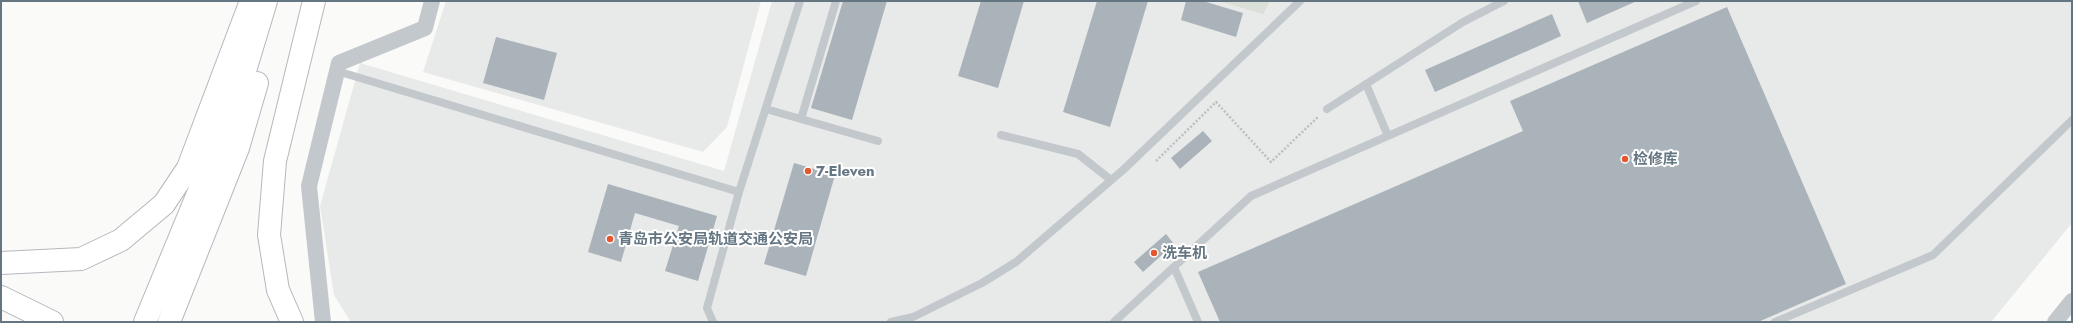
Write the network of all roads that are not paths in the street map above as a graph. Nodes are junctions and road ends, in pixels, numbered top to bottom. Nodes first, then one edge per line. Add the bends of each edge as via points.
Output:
1 (251, 1) edge
2 (266, 1) edge
3 (281, 1) edge
4 (314, 1) edge
5 (432, 1) edge
6 (800, 1) edge
7 (836, 1) edge
8 (1300, 1) edge
9 (1504, 1) edge
10 (1696, 1) edge
11 (337, 71) junction
12 (1366, 84) junction
13 (766, 109) junction
14 (1327, 109) road end
15 (800, 118) junction
16 (2072, 120) edge
17 (1001, 135) dead end
18 (1388, 136) junction
19 (878, 141) dead end
20 (1111, 180) junction
21 (739, 192) junction
22 (1, 263) edge
23 (1174, 267) junction
24 (1, 297) edge
25 (2072, 301) edge
26 (52, 322) edge
27 (145, 322) edge
28 (169, 322) edge
29 (292, 322) edge
30 (323, 322) edge
31 (712, 322) edge
32 (891, 322) edge
33 (1114, 322) edge
34 (1198, 322) edge
35 (1774, 322) edge
36 (2055, 322) edge

1 - 22 highway via 188,168 164,204 121,240 81,260
2 - 27 highway via 235,104
3 - 28 highway via 238,148
4 - 29 highway via 275,161 269,235 278,290
5 - 11 street via 425,28 339,63
6 - 13 lane
7 - 15 lane
8 - 20 lane
9 - 12 lane via 1463,22
10 - 18 lane
11 - 21 lane
11 - 30 street via 309,186
12 - 14 lane
12 - 18 lane
13 - 15 lane
13 - 21 lane
15 - 19 lane
16 - 35 lane via 1934,255
17 - 20 lane via 1078,154
18 - 23 lane via 1251,196
20 - 32 lane via 1016,262 982,283 913,317
21 - 31 lane via 707,308
23 - 33 lane
23 - 34 lane
24 - 26 highway
25 - 36 street

